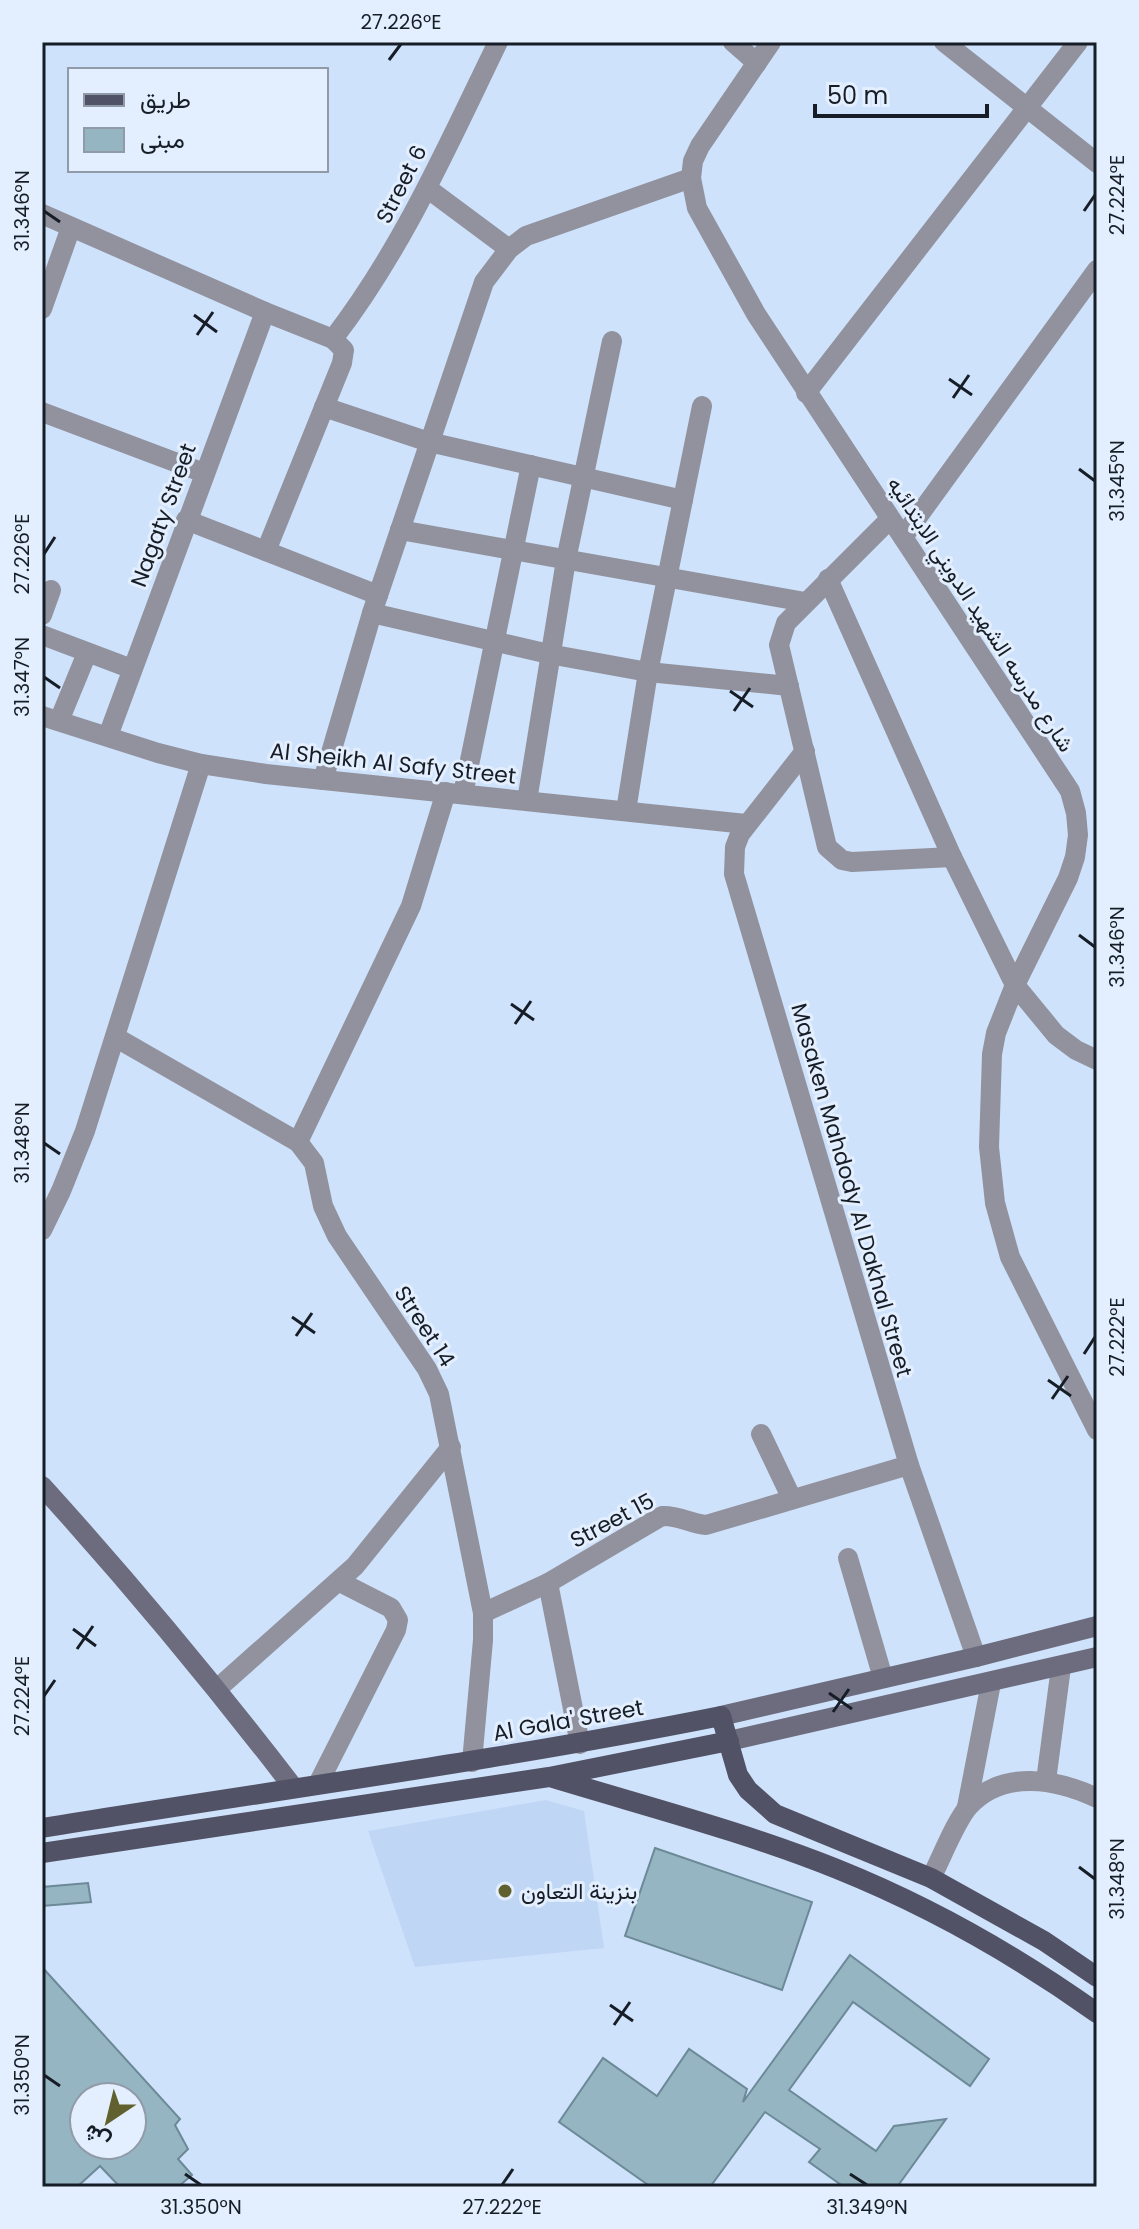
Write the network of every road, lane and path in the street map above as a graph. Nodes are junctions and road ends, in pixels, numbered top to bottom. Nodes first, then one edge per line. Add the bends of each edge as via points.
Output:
1 (498, 42) edge
2 (733, 42) edge
3 (771, 42) edge
4 (944, 42) edge
5 (1078, 42) edge
6 (757, 63) junction
7 (1027, 108) junction
8 (1097, 163) edge
9 (691, 178) junction
10 (427, 188) junction
11 (42, 214) edge
12 (71, 227) junction
13 (509, 249) junction
14 (1097, 270) edge
15 (42, 309) edge
16 (265, 312) junction
17 (333, 339) junction
18 (612, 341) dead end
19 (806, 393) junction
20 (702, 406) dead end
21 (324, 407) junction
22 (42, 412) edge
23 (429, 442) junction
24 (531, 465) junction
25 (204, 473) junction
26 (583, 478) junction
27 (683, 500) junction
28 (890, 519) junction
29 (186, 520) junction
30 (400, 530) junction
31 (903, 537) junction
32 (266, 551) junction
33 (513, 551) junction
34 (566, 560) junction
35 (667, 579) junction
36 (828, 579) junction
37 (51, 590) dead end
38 (805, 602) junction
39 (375, 604) junction
40 (42, 615) edge
41 (42, 635) edge
42 (494, 642) junction
43 (87, 653) junction
44 (549, 654) junction
45 (132, 669) junction
46 (648, 672) junction
47 (789, 686) junction
48 (51, 719) edge
49 (108, 736) junction
50 (805, 751) junction
51 (201, 764) junction
52 (323, 780) junction
53 (454, 793) junction
54 (527, 801) junction
55 (626, 811) junction
56 (746, 824) junction
57 (952, 857) junction
58 (1015, 985) junction
59 (115, 1037) junction
60 (1097, 1060) edge
61 (298, 1142) junction
62 (42, 1228) edge
63 (1097, 1430) edge
64 (761, 1434) dead end
65 (451, 1447) junction
66 (909, 1465) junction
67 (42, 1486) edge
68 (792, 1499) junction
69 (848, 1558) dead end
70 (340, 1582) junction
71 (548, 1583) junction
72 (483, 1613) junction
73 (1097, 1626) edge
74 (976, 1657) junction
75 (1097, 1657) edge
76 (1061, 1667) junction
77 (883, 1678) junction
78 (991, 1683) junction
79 (217, 1689) junction
80 (721, 1716) junction
81 (729, 1741) junction
82 (580, 1744) junction
83 (472, 1762) junction
84 (549, 1777) junction
85 (1046, 1781) junction
86 (318, 1784) junction
87 (293, 1787) junction
88 (1096, 1795) edge
89 (967, 1807) junction
90 (42, 1828) edge
91 (42, 1853) edge
92 (931, 1878) junction
93 (1097, 1977) edge
94 (1097, 2013) edge

1 - 10 street, Street 6
2 - 6 street
3 - 6 street
4 - 7 street
5 - 7 street
6 - 9 street via 700,146
7 - 8 street
7 - 19 street
9 - 13 street via 526,236
9 - 19 street, شارع مدرسه الشهيد الدويني الابتدائيه via 697,208
10 - 13 street
10 - 17 street, Street 6 via 385,267
11 - 12 street
12 - 15 street
12 - 16 street
13 - 23 street via 484,282
14 - 31 street
16 - 17 street
16 - 25 street, Nagaty Street
17 - 21 street via 345,356
18 - 26 street
19 - 28 street, شارع مدرسه الشهيد الدويني الابتدائيه
20 - 27 street
21 - 23 street
21 - 32 street
22 - 25 street
23 - 24 street
23 - 30 street
24 - 26 street
24 - 33 street
25 - 29 street, Nagaty Street
26 - 27 street
26 - 34 street
27 - 35 street
28 - 31 street, شارع مدرسه الشهيد الدويني الابتدائيه
28 - 36 street
29 - 32 street
29 - 45 street, Nagaty Street
30 - 33 street
30 - 39 street
31 - 58 street, شارع مدرسه الشهيد الدويني الابتدائيه via 1070,791 1076,813 1072,867
32 - 39 street
33 - 34 street
33 - 42 street
34 - 35 street
34 - 44 street
35 - 38 street
35 - 46 street
36 - 38 street
36 - 57 street
37 - 40 street
38 - 47 street via 780,636
39 - 42 street
39 - 52 street
41 - 43 street
42 - 44 street
42 - 53 street
43 - 45 street
43 - 48 street
44 - 46 street
44 - 54 street
45 - 49 street, Nagaty Street
46 - 47 street
46 - 55 street
47 - 50 street
48 - 49 street, Al Sheikh Al Safy Street
49 - 51 street, Al Sheikh Al Safy Street
50 - 56 street, Masaken Mahdody Al Dakhal Street
50 - 57 street via 833,855 852,862
51 - 52 street, Al Sheikh Al Safy Street
51 - 59 street
52 - 53 street, Al Sheikh Al Safy Street
53 - 54 street, Al Sheikh Al Safy Street
53 - 61 street via 411,906
54 - 55 street, Al Sheikh Al Safy Street
55 - 56 street, Al Sheikh Al Safy Street
56 - 66 street, Masaken Mahdody Al Dakhal Street via 735,847 734,874
57 - 58 street
58 - 60 street via 1056,1035
58 - 63 street, شارع مدرسه الشهيد الدويني الابتدائيه via 992,1054 989,1147 995,1203 1021,1283
59 - 61 street
59 - 62 street via 75,1160
61 - 65 street, Street 14 via 314,1163 323,1206 337,1236 434,1381
64 - 68 street
65 - 70 street
65 - 72 street, Street 14
66 - 68 street, Street 15
66 - 74 street, Masaken Mahdody Al Dakhal Street
67 - 79 street
68 - 71 street, Street 15 via 706,1525 662,1516
69 - 77 street
70 - 79 street
70 - 86 street via 391,1608 398,1620
71 - 72 street, Street 15
71 - 82 street
72 - 83 street, Street 14
73 - 74 street, Al Gala' Street
74 - 77 street, Al Gala' Street
75 - 76 street
76 - 78 street
76 - 85 street
77 - 80 street, Al Gala' Street
78 - 81 street
78 - 89 street
79 - 87 street
80 - 81 main road
80 - 82 main road, Al Gala' Street
81 - 84 main road
81 - 92 main road via 738,1775 775,1814
82 - 83 main road, Al Gala' Street
83 - 86 main road, Al Gala' Street
84 - 91 main road
84 - 94 main road via 838,1869 959,1927
85 - 88 street
85 - 89 street via 1002,1785
86 - 87 main road, Al Gala' Street
87 - 90 main road, Al Gala' Street
89 - 92 street
92 - 93 main road

